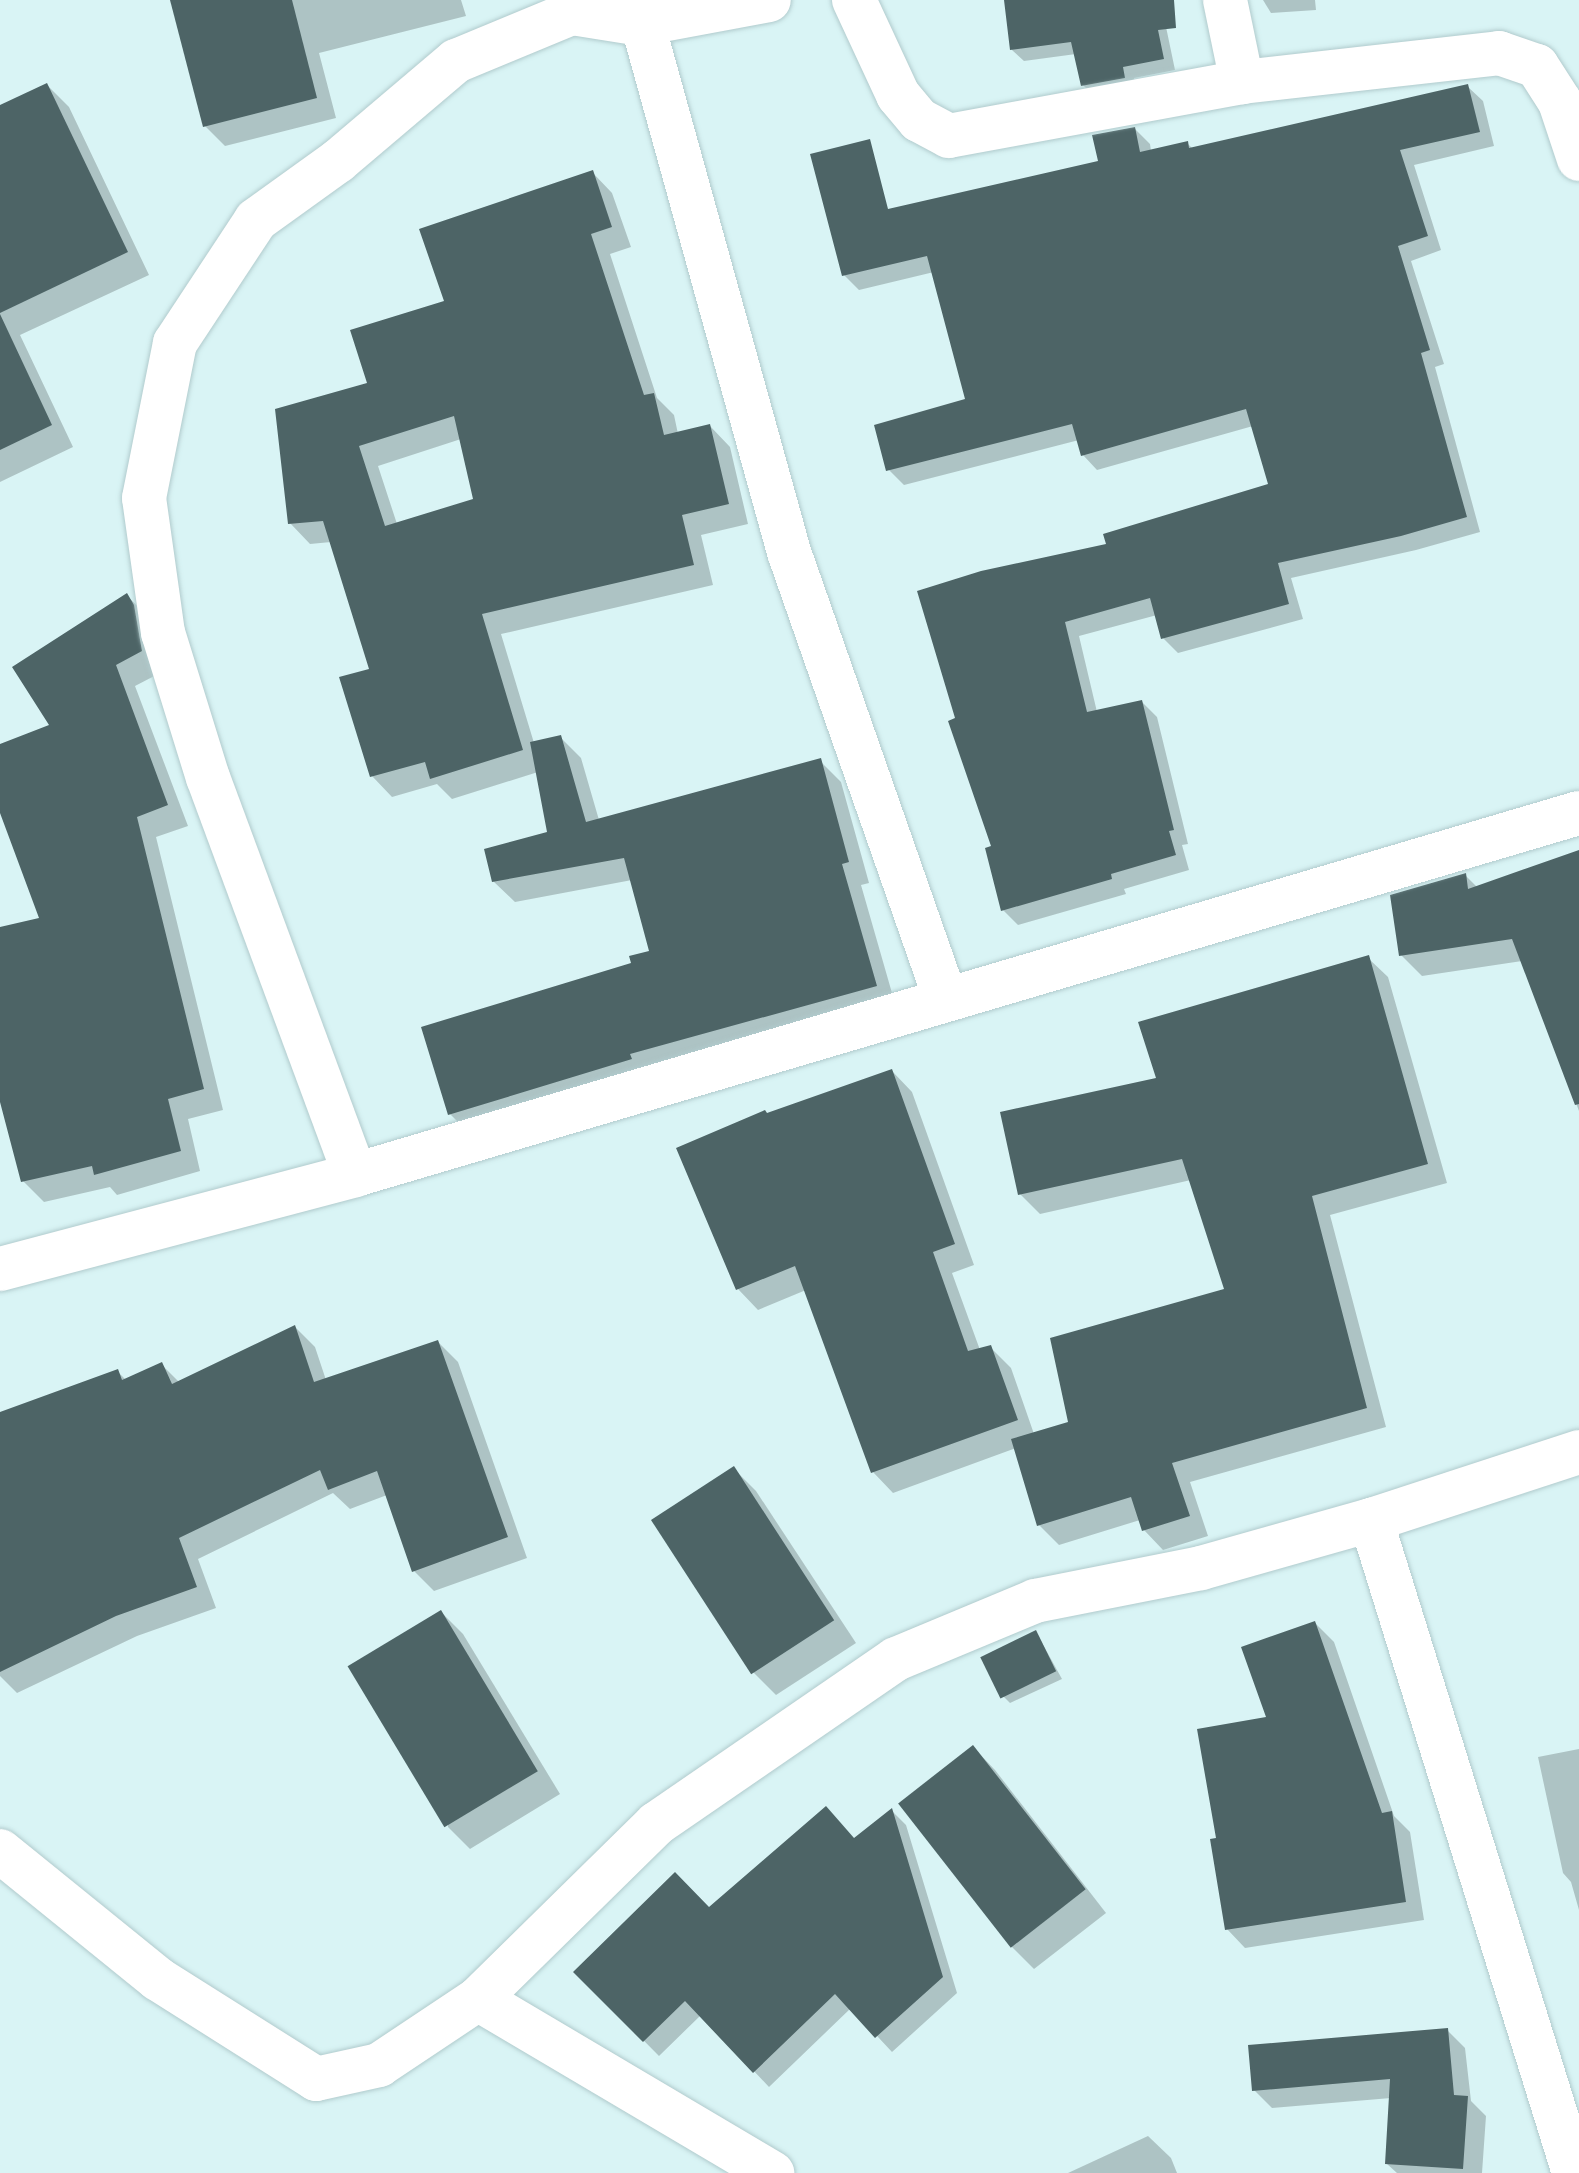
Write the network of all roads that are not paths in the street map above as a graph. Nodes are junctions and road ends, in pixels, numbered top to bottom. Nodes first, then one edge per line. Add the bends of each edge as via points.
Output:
1 (769, 0) edge
2 (854, 0) edge
3 (1225, 0) edge
4 (639, 12) edge
5 (1242, 82) junction
6 (1579, 159) edge
7 (1579, 813) edge
8 (945, 998) junction
9 (355, 1175) junction
10 (0, 1269) edge
11 (1579, 1452) edge
12 (1371, 1520) junction
13 (0, 1851) edge
14 (478, 1999) junction
15 (772, 2173) edge
16 (1574, 2173) edge

1 - 4 street
2 - 5 street via 898,95 919,120 949,136
3 - 5 street
4 - 8 street via 789,552
4 - 9 street via 572,13 456,61 338,161 256,220 175,343 144,498 163,633 208,778
5 - 6 street via 1499,53 1537,66 1560,102
7 - 8 street
8 - 9 street
9 - 10 street
11 - 12 street
12 - 14 street via 1201,1568 1035,1601 896,1659 656,1824
12 - 16 street
13 - 14 street via 158,1979 316,2079 379,2065
14 - 15 street

